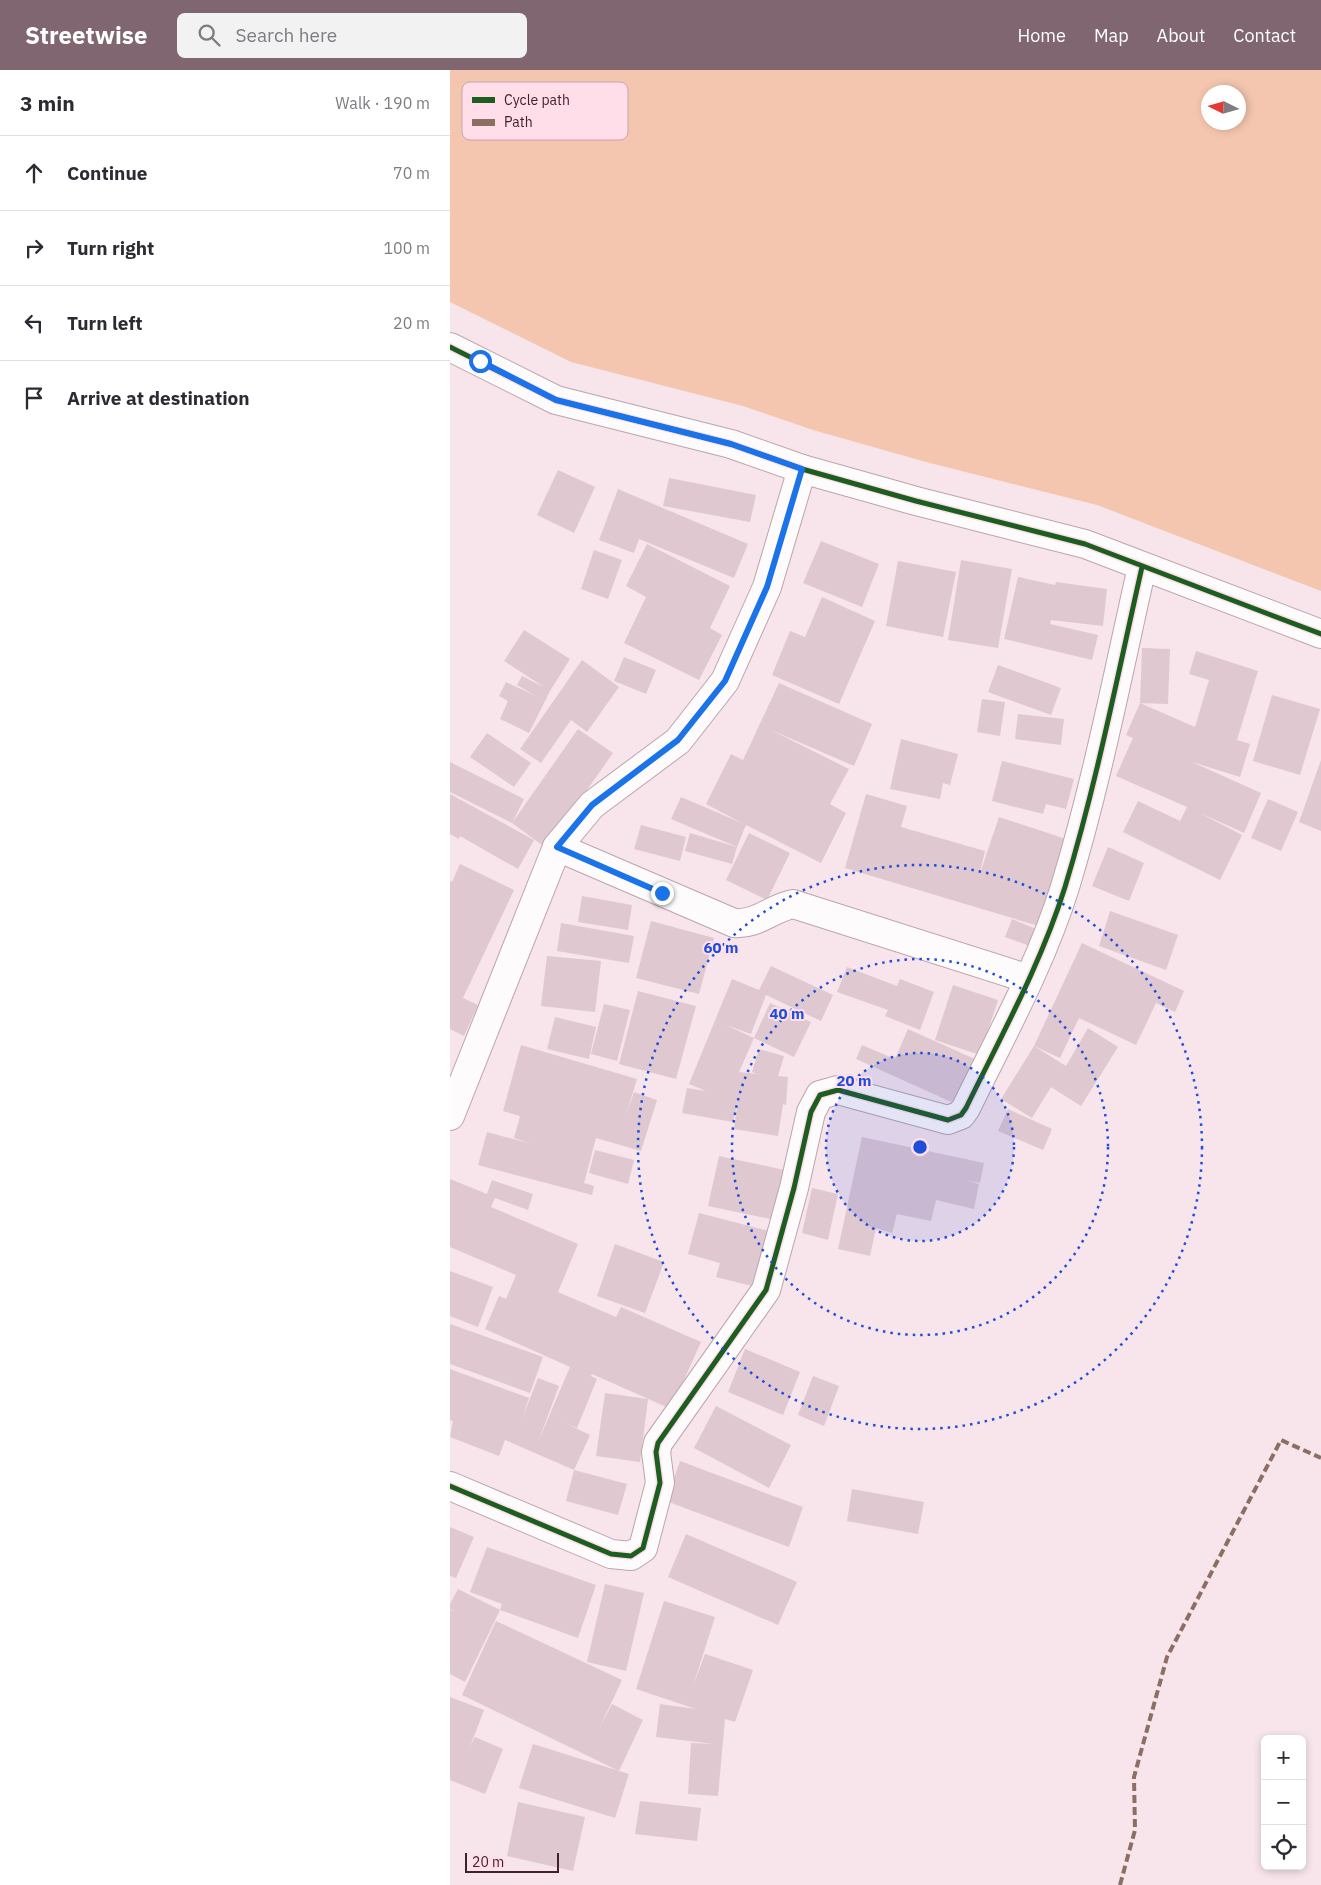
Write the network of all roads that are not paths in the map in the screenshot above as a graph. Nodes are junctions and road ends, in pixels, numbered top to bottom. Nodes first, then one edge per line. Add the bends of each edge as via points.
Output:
1 (450, 347) edge
2 (802, 469) junction
3 (1142, 567) junction
4 (1321, 634) edge
5 (557, 847) junction
6 (1029, 978) junction
7 (450, 1116) edge
8 (450, 1486) edge

1 - 2 street via 556,400 731,444
2 - 3 street via 1085,544
2 - 5 street via 767,587 725,681 678,740 592,805
3 - 4 street
3 - 6 street via 1091,789 1064,888
5 - 6 street via 734,922 751,922 793,904
5 - 7 street
6 - 8 street via 966,1108 955,1119 942,1119 838,1090 820,1095 811,1112 766,1290 658,1443 660,1483 643,1548 630,1556 611,1554

